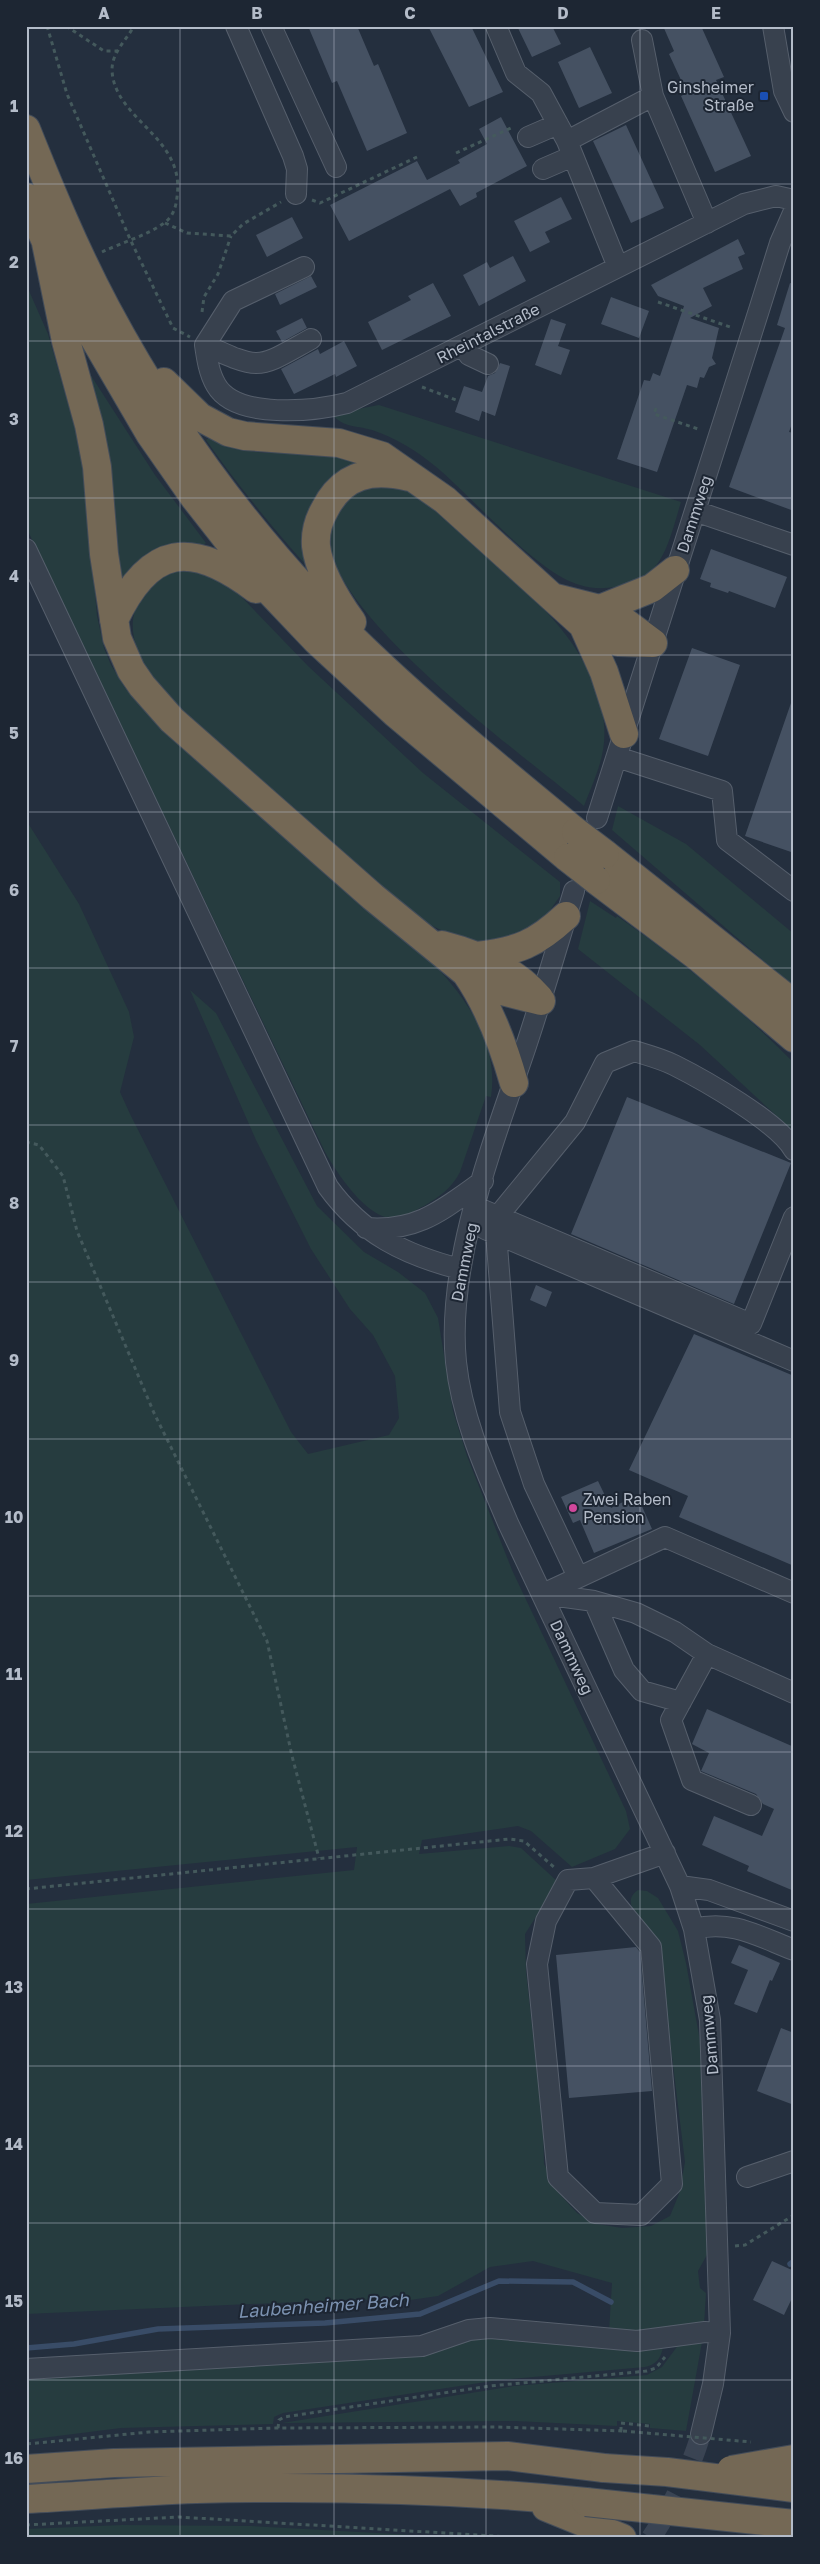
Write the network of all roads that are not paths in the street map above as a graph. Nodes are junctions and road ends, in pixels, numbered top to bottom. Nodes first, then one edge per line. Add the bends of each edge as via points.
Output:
1 (236, 26) edge
2 (271, 26) edge
3 (496, 26) edge
4 (773, 26) edge
5 (642, 40) dead end
6 (297, 82) junction
7 (268, 95) junction
8 (652, 96) junction
9 (794, 112) edge
10 (26, 129) edge
11 (522, 132) road end
12 (566, 140) junction
13 (336, 166) dead end
14 (543, 169) dead end
15 (296, 194) road end
16 (26, 197) edge
17 (794, 200) edge
18 (794, 211) edge
19 (707, 223) junction
20 (46, 243) junction
21 (304, 267) dead end
22 (618, 267) junction
23 (104, 306) junction
24 (311, 338) dead end
25 (205, 345) junction
26 (463, 345) junction
27 (488, 364) dead end
28 (415, 478) junction
29 (695, 511) junction
30 (794, 544) edge
31 (26, 549) edge
32 (675, 570) junction
33 (591, 617) junction
34 (114, 620) junction
35 (317, 640) junction
36 (653, 643) junction
37 (387, 669) junction
38 (620, 745) junction
39 (587, 825) junction
40 (789, 885) edge
41 (579, 895) junction
42 (471, 964) junction
43 (541, 1001) junction
44 (794, 1004) edge
45 (794, 1038) edge
46 (514, 1083) junction
47 (794, 1150) edge
48 (483, 1181) junction
49 (474, 1215) junction
50 (794, 1217) edge
51 (497, 1225) junction
52 (366, 1228) junction
53 (460, 1269) junction
54 (794, 1362) edge
55 (578, 1577) junction
56 (794, 1593) edge
57 (543, 1594) junction
58 (594, 1601) junction
59 (707, 1654) junction
60 (794, 1693) edge
61 (682, 1702) junction
62 (751, 1805) dead end
63 (665, 1853) junction
64 (594, 1878) junction
65 (680, 1886) junction
66 (794, 1921) edge
67 (694, 1929) junction
68 (794, 1950) edge
69 (794, 2161) edge
70 (747, 2177) dead end
71 (720, 2333) junction
72 (26, 2369) edge
73 (701, 2434) tunnel mouth
74 (794, 2459) edge
75 (26, 2469) edge
76 (700, 2476) junction
77 (794, 2488) edge
78 (26, 2499) edge
79 (581, 2511) junction
80 (794, 2524) edge
81 (622, 2538) edge

1 - 7 street
2 - 6 street
3 - 12 street via 516,74 541,93
4 - 9 street via 784,91
5 - 8 street
6 - 7 street
6 - 13 street
7 - 15 street via 298,169
8 - 12 street
8 - 19 street
10 - 23 highway
11 - 12 street
12 - 14 street
12 - 22 street
16 - 20 highway
17 - 19 street, Rheintalstraße via 776,196 762,198
18 - 29 street, Dammweg via 780,244
19 - 22 street, Rheintalstraße
20 - 34 highway via 64,333 89,425
20 - 35 highway via 72,302 150,434 194,497 260,581
21 - 25 street via 233,302
22 - 26 street, Rheintalstraße
23 - 28 highway via 185,405 212,424 245,436 339,443 382,456
23 - 37 highway via 151,385 228,497 311,596
24 - 25 street via 273,360 256,364 246,363
25 - 26 street, Rheintalstraße via 208,366 217,387 233,399 257,408 278,411 327,408 348,403
26 - 27 street via 469,355
28 - 33 highway via 445,500 556,598
28 - 37 highway via 388,472 360,476 346,483 330,500 316,530 320,562 342,608
29 - 30 street
29 - 32 street, Dammweg
31 - 52 street via 317,1168 338,1201
32 - 33 highway via 652,588
32 - 36 street, Dammweg
33 - 36 highway via 618,642
33 - 38 highway
34 - 35 highway via 124,599 150,567 172,558 188,557 214,562 242,578
34 - 42 highway via 131,670 172,720 373,897 431,942
35 - 41 highway, bridge via 453,764 568,858
36 - 38 street, Dammweg
37 - 39 highway via 483,755
38 - 39 street, Dammweg
38 - 40 street via 722,792 727,840
39 - 44 highway, bridge via 604,854
41 - 42 highway via 550,931 523,948
41 - 43 street, Dammweg
41 - 45 highway via 698,957
42 - 43 highway via 520,980
42 - 46 highway
43 - 46 street, Dammweg
46 - 48 street, Dammweg
47 - 51 street via 788,1139 742,1105 673,1064 634,1051 605,1063 575,1122
48 - 49 street, Dammweg
48 - 52 street via 411,1226
49 - 51 street
49 - 53 street, Dammweg
50 - 51 street via 751,1324
51 - 54 street
51 - 55 street via 510,1412 534,1484
52 - 53 street via 412,1255
53 - 57 street, Dammweg via 455,1339 465,1412 484,1466
55 - 56 street via 665,1537
55 - 57 street
57 - 58 street
57 - 63 street, Dammweg
58 - 59 street via 636,1612 675,1632
58 - 61 street via 624,1670 642,1691
59 - 60 street
59 - 61 street
61 - 62 street via 671,1720 692,1780
63 - 64 street
63 - 65 street, Dammweg
64 - 64 street via 568,1880 546,1921 537,1964 558,2177 595,2213 641,2215 672,2184 651,1947
65 - 66 street via 709,1890
65 - 67 street, Dammweg
67 - 68 street via 712,1924 730,1926
67 - 71 street, Dammweg via 710,2020
69 - 70 street
71 - 72 street via 637,2341 490,2328 469,2330 422,2346
71 - 73 street, Dammweg via 713,2384
74 - 76 highway, bridge
75 - 76 highway, bridge via 114,2463 507,2456
76 - 77 highway, bridge
78 - 79 highway via 194,2489 315,2488 517,2495
79 - 80 highway, bridge
79 - 81 highway

